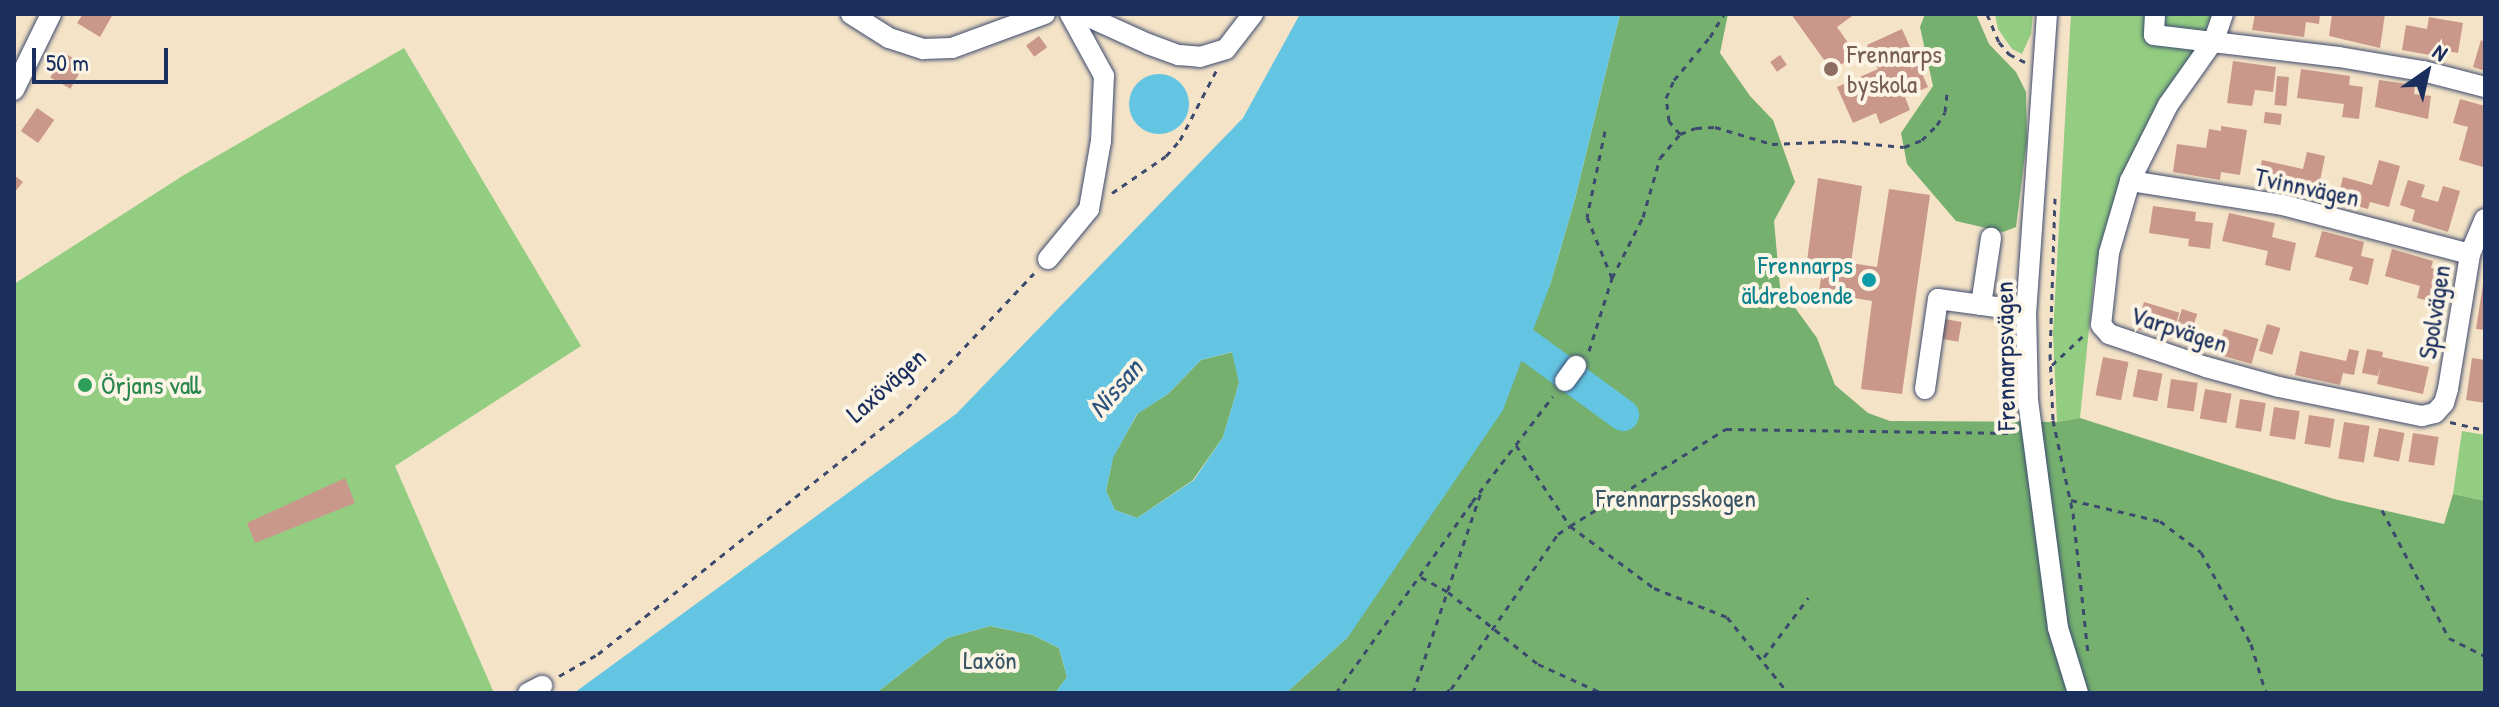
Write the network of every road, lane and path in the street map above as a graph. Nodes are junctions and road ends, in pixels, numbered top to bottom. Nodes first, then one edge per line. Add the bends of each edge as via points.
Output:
1 (51, 14) edge
2 (851, 14) edge
3 (1045, 14) edge
4 (1070, 14) edge
5 (1082, 14) edge
6 (1253, 14) edge
7 (1724, 14) edge
8 (1987, 14) edge
9 (2047, 14) edge
10 (2155, 14) edge
11 (2223, 14) edge
12 (2214, 40) junction
13 (1226, 49) junction
14 (2043, 63) junction
15 (2485, 87) edge
16 (14, 90) edge
17 (1947, 93) dead end
18 (1605, 131) dead end
19 (1680, 134) junction
20 (2130, 181) junction
21 (2055, 192) dead end
22 (1089, 209) junction
23 (2485, 219) edge
24 (1991, 238) dead end
25 (2470, 254) junction
26 (1048, 259) joint
27 (1612, 278) junction
28 (1981, 305) junction
29 (2026, 311) junction
30 (2101, 325) junction
31 (2051, 367) junction
32 (1925, 389) dead end
33 (2435, 413) junction
34 (2485, 430) edge
35 (2031, 434) junction
36 (1516, 445) junction
37 (1482, 488) junction
38 (2071, 500) junction
39 (2382, 510) dead end
40 (1570, 526) junction
41 (1420, 577) junction
42 (1448, 592) junction
43 (1808, 598) dead end
44 (1492, 628) junction
45 (2485, 656) edge
46 (1764, 657) dead end
47 (2091, 666) dead end
48 (535, 690) edge
49 (1336, 693) edge
50 (1413, 693) edge
51 (1445, 693) edge
52 (1602, 693) edge
53 (1788, 693) edge
54 (2078, 693) edge
55 (2215, 693) edge
56 (2241, 693) edge
57 (2266, 693) edge

1 - 16 street
2 - 3 street via 889,38 923,49 952,48
4 - 22 street via 1104,76 1101,141
5 - 13 street via 1179,55 1200,57
6 - 13 street
7 - 19 path via 1666,98 1669,121
8 - 14 path via 2009,54 2019,61
9 - 14 street, Frennarpsvägen
10 - 12 street via 2154,35
11 - 12 street, Varpvägen
12 - 15 street via 2423,71
12 - 20 street, Varpvägen via 2168,105
13 - 22 path via 1180,140 1166,156
14 - 29 street, Frennarpsvägen
17 - 19 path via 1937,125 1922,140 1904,147 1840,141 1772,144 1715,127
18 - 27 path via 1587,217
19 - 27 path via 1660,158 1643,217
20 - 25 street, Tvinnvägen via 2283,205
20 - 30 street, Varpvägen via 2109,253
21 - 31 path
22 - 26 street
23 - 25 street, Spolvägen
24 - 28 street
25 - 33 street, Spolvägen via 2448,389
26 - 48 path, Laxövägen via 907,408 598,654
27 - 36 path via 1589,350
28 - 29 street
28 - 32 street via 1938,299
29 - 35 street, Frennarpsvägen
30 - 31 path via 2072,343
30 - 33 street, Varpvägen via 2109,334 2279,387 2422,416
31 - 38 path via 2053,420
33 - 34 path via 2456,426
35 - 40 path via 1726,429
35 - 54 street, Frennarpsvägen via 2058,628
36 - 37 path
36 - 40 path
37 - 41 path
37 - 42 path
38 - 47 path
38 - 57 path via 2160,521 2201,552 2251,644
39 - 45 path via 2449,638
40 - 44 path via 1558,534
40 - 53 path via 1654,588 1727,617
41 - 42 path
41 - 49 path
42 - 44 path
42 - 50 path
43 - 46 path
44 - 51 path
44 - 52 path via 1538,664
55 - 56 path

